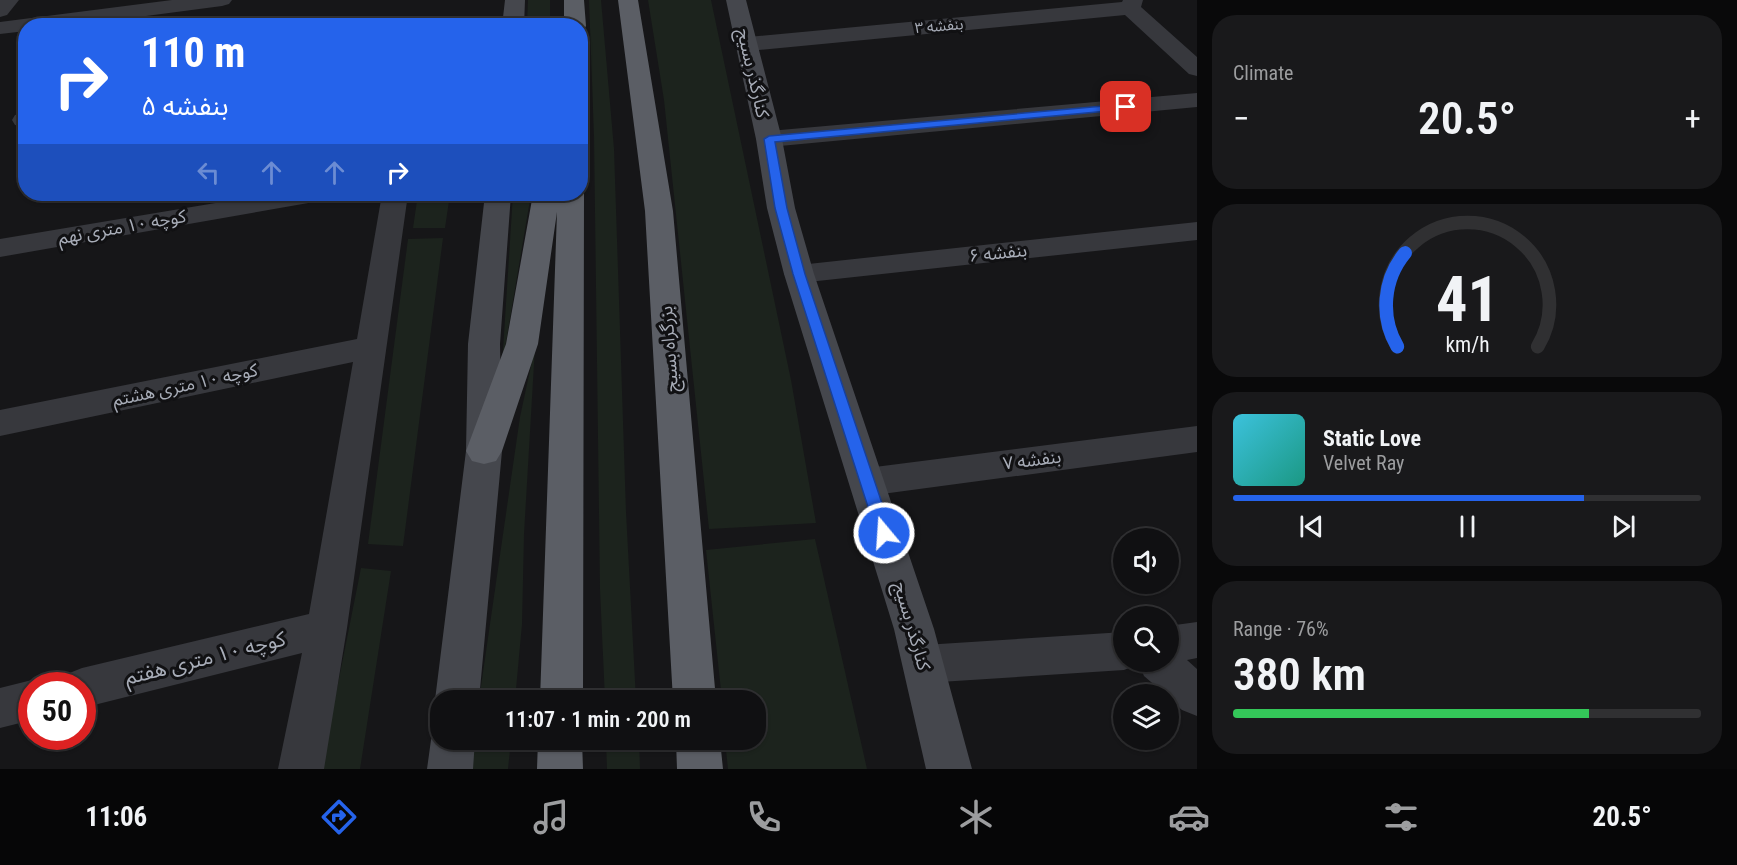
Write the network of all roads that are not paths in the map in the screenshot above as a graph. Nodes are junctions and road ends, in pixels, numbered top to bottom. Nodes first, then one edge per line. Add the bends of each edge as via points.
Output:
1 (9, 0) edge
2 (515, 0) edge
3 (628, 0) edge
4 (736, 0) edge
5 (995, 0) edge
6 (1131, 4) edge
7 (227, 6) edge
8 (0, 11) edge
9 (103, 18) edge
10 (514, 18) edge
11 (1014, 19) junction
12 (18, 26) edge
13 (0, 28) edge
14 (748, 44) junction
15 (1197, 69) edge
16 (1197, 100) edge
17 (769, 139) junction
18 (273, 201) edge
19 (394, 201) edge
20 (497, 201) edge
21 (545, 201) edge
22 (571, 201) edge
23 (1197, 231) edge
24 (0, 248) edge
25 (799, 274) junction
26 (370, 347) junction
27 (0, 423) edge
28 (1197, 439) edge
29 (484, 451) junction
30 (867, 482) junction
31 (327, 628) junction
32 (1197, 640) edge
33 (1179, 643) edge
34 (1113, 652) edge
35 (924, 664) junction
36 (1170, 672) edge
37 (96, 685) edge
38 (458, 690) edge
39 (561, 690) edge
40 (694, 690) edge
41 (1197, 696) edge
42 (18, 704) edge
43 (0, 708) edge
44 (452, 750) edge
45 (560, 750) edge
46 (699, 750) edge
47 (301, 769) edge
48 (450, 769) edge
49 (560, 769) edge
50 (700, 769) edge
51 (950, 769) edge

1 - 8 street
2 - 10 main road
3 - 40 highway, بزرگراه بسیج via 659,211
4 - 14 main road, کنارگذر بسیج
5 - 11 street
6 - 11 street, بنفشه ۳
6 - 15 street
7 - 9 street
11 - 14 street, بنفشه ۳
12 - 13 street
14 - 17 main road, کنارگذر بسیج
16 - 17 street
17 - 25 main road, کنارگذر بسیج via 781,208
18 - 24 street, کوچه ۱۰ متری نهم
19 - 26 street
20 - 29 main road via 484,344
21 - 29 highway via 522,344
22 - 39 highway
23 - 25 street, بنفشه ۶
25 - 30 main road, کنارگذر بسیج
26 - 27 street, کوچه ۱۰ متری هشتم
26 - 31 street
28 - 30 street, بنفشه ۷
29 - 38 main road
30 - 35 main road, کنارگذر بسیج
31 - 37 street, کوچه ۱۰ متری هفتم
31 - 47 street
32 - 33 street
34 - 35 street
35 - 51 main road, کنارگذر بسیج
36 - 41 street
42 - 43 street
44 - 48 main road
45 - 49 highway
46 - 50 highway

